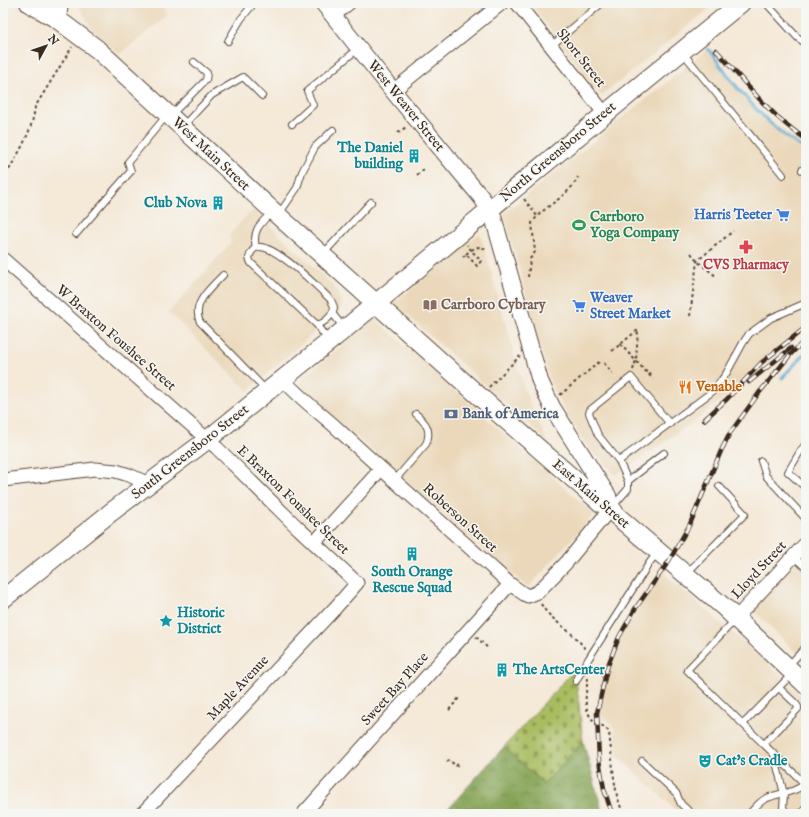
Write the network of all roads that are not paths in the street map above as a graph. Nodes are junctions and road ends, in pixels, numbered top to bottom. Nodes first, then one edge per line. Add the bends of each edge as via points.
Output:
1 (29, 3) edge
2 (254, 3) edge
3 (323, 3) edge
4 (349, 3) edge
5 (502, 3) edge
6 (517, 3) edge
7 (602, 3) edge
8 (741, 3) edge
9 (766, 3) edge
10 (58, 11) edge
11 (333, 16) junction
12 (228, 41) dead end
13 (806, 44) edge
14 (551, 46) junction
15 (359, 48) junction
16 (682, 51) junction
17 (194, 62) dead end
18 (393, 91) junction
19 (262, 96) dead end
20 (605, 114) junction
21 (173, 119) junction
22 (292, 124) dead end
23 (333, 130) dead end
24 (783, 175) dead end
25 (371, 202) dead end
26 (489, 209) junction
27 (275, 213) junction
28 (76, 234) dead end
29 (256, 248) junction
30 (322, 255) junction
31 (3, 259) edge
32 (223, 275) dead end
33 (376, 303) junction
34 (806, 303) edge
35 (332, 313) junction
36 (316, 324) junction
37 (345, 329) junction
38 (330, 341) junction
39 (283, 379) junction
40 (268, 391) junction
41 (416, 414) dead end
42 (670, 424) junction
43 (207, 440) junction
44 (806, 444) edge
45 (664, 453) dead end
46 (619, 461) junction
47 (761, 461) dead end
48 (381, 469) junction
49 (3, 480) edge
50 (394, 481) junction
51 (628, 481) junction
52 (149, 484) junction
53 (719, 486) dead end
54 (806, 488) edge
55 (611, 508) junction
56 (806, 519) edge
57 (314, 543) junction
58 (806, 543) edge
59 (793, 556) junction
60 (654, 557) junction
61 (806, 568) edge
62 (685, 575) junction
63 (357, 583) joint
64 (510, 584) junction
65 (3, 600) edge
66 (736, 618) junction
67 (806, 647) edge
68 (790, 670) junction
69 (576, 681) dead end
70 (806, 685) edge
71 (779, 688) junction
72 (743, 724) junction
73 (764, 744) junction
74 (774, 754) junction
75 (642, 760) dead end
76 (804, 784) edge
77 (784, 794) junction
78 (806, 794) edge
79 (806, 808) edge
80 (142, 814) edge
81 (303, 814) edge
82 (692, 814) edge
83 (749, 814) edge
84 (788, 814) edge
85 (800, 814) edge

1 - 10 main road, West Main Street
2 - 12 lane
3 - 11 street, West Weaver Street
4 - 11 street
5 - 18 street
6 - 14 street, Short Street
7 - 14 lane
8 - 16 main road, North Greensboro Street
9 - 13 lane
10 - 21 main road, West Main Street
11 - 15 street, West Weaver Street
14 - 20 street, Short Street
15 - 18 street, West Weaver Street
15 - 22 lane via 307,91 312,105
16 - 20 main road, North Greensboro Street
16 - 24 lane
17 - 21 lane via 207,73 206,80
18 - 26 street, West Weaver Street
19 - 21 lane via 243,77
20 - 26 main road, North Greensboro Street
21 - 27 main road, West Main Street
21 - 28 lane via 128,162 131,171
23 - 27 lane via 315,147 297,188
25 - 30 lane
26 - 33 main road, North Greensboro Street
26 - 55 street, West Weaver Street via 540,381 552,407 608,496
27 - 29 lane via 258,227 254,236
27 - 30 main road, West Main Street
29 - 35 lane via 262,247 292,264 331,300 334,307
29 - 36 lane via 249,258 251,263
30 - 33 main road, West Main Street
31 - 43 street, W Braxton Foushee Street
32 - 40 lane via 201,300 197,310 198,319
33 - 37 main road, South Greensboro Street
33 - 55 main road, East Main Street via 601,503
34 - 42 lane via 771,318 749,334 713,391
35 - 36 lane via 321,323
35 - 37 lane
36 - 38 lane
37 - 38 main road, South Greensboro Street
38 - 39 main road, South Greensboro Street
39 - 40 main road, South Greensboro Street
39 - 48 street, Roberson Street
40 - 43 main road, South Greensboro Street
41 - 50 lane via 426,423 428,438 426,444
42 - 46 lane
42 - 46 lane via 631,376 590,412 598,435
43 - 52 main road, South Greensboro Street
43 - 57 street, E Braxton Foushee Street
44 - 54 lane via 788,472
45 - 51 lane
46 - 51 lane
47 - 56 lane via 766,476
48 - 50 street, Roberson Street
48 - 57 street
49 - 52 street via 95,469 130,474
50 - 64 street, Roberson Street
51 - 55 lane via 628,488
52 - 65 main road, South Greensboro Street
53 - 62 lane via 745,514
55 - 60 main road, East Main Street
55 - 64 street, Roberson Street via 566,563 536,594 528,596
57 - 63 street, E Braxton Foushee Street
58 - 59 street, Lloyd Street
59 - 61 lane
59 - 66 street, Lloyd Street
60 - 62 main road, East Main Street
60 - 69 lane
62 - 66 main road, East Main Street
63 - 80 street, Maple Avenue
64 - 81 street, Sweet Bay Place
66 - 68 main road, East Main Street
66 - 72 lane via 687,670
67 - 68 lane
68 - 70 main road, East Main Street
68 - 71 lane
71 - 72 lane
71 - 73 lane via 798,709
72 - 73 lane
73 - 74 lane
74 - 76 lane
74 - 77 lane
75 - 82 lane via 676,793 681,804
76 - 77 lane
76 - 78 lane
77 - 83 lane via 764,800
77 - 84 lane via 783,808
79 - 85 lane

